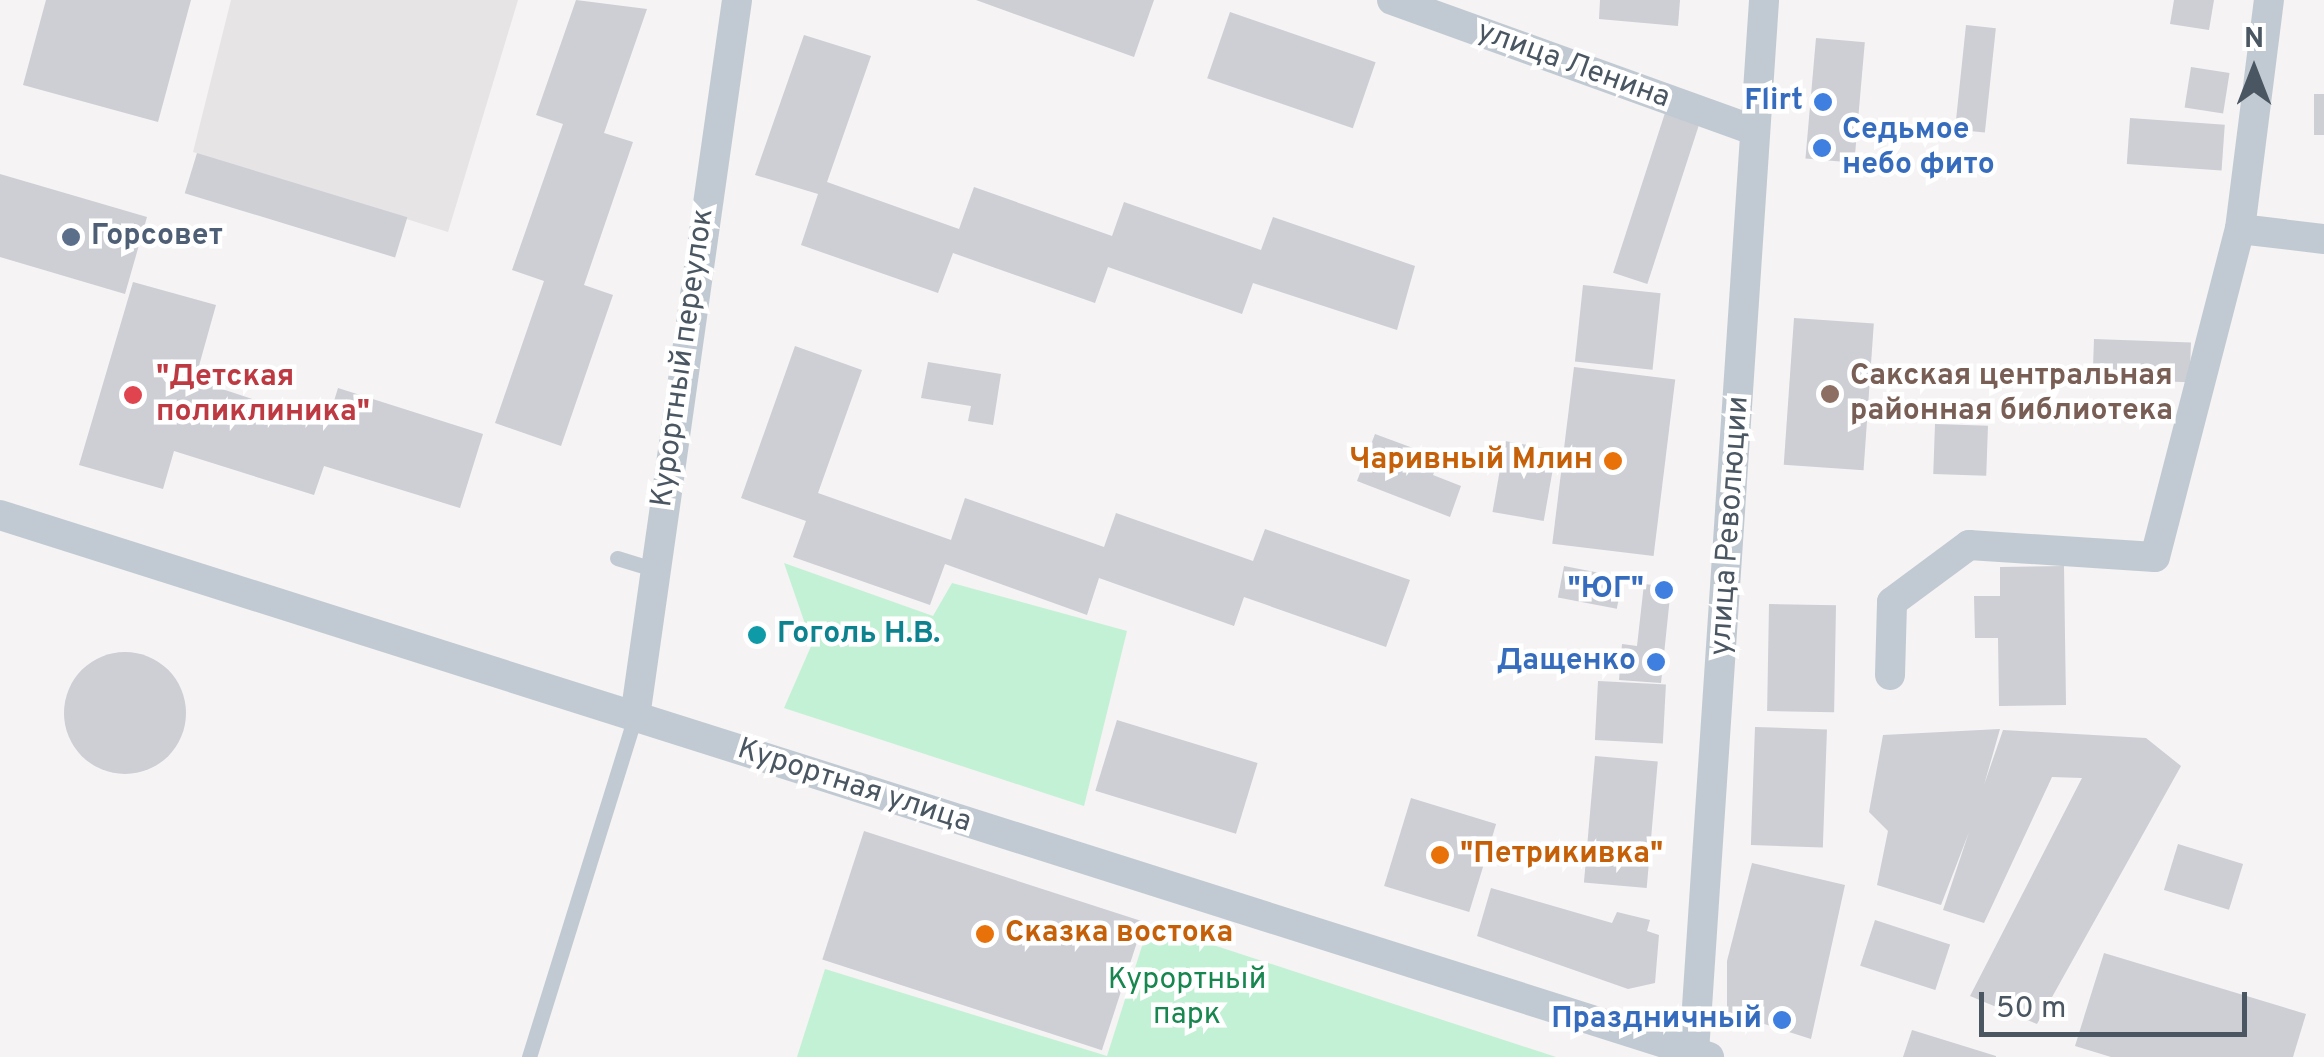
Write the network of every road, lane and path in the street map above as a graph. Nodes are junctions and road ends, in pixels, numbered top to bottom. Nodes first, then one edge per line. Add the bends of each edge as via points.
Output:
1 (737, 0) edge
2 (1392, 0) edge
3 (1764, 0) edge
4 (2269, 0) edge
5 (1431, 6) edge
6 (1754, 130) junction
7 (2240, 229) junction
8 (2324, 239) edge
9 (0, 515) edge
10 (618, 558) dead end
11 (653, 569) junction
12 (1890, 675) dead end
13 (635, 717) junction
14 (1699, 1056) edge
15 (528, 1057) edge

1 - 11 street, Курортный переулок
2 - 5 street, улица Ленина
3 - 6 street, улица Революции
4 - 7 street
5 - 6 street, улица Ленина
6 - 14 street, улица Революции
7 - 8 street
7 - 12 street via 2155,557 1969,545 1892,602
9 - 13 street, Курортная улица
10 - 11 lane
11 - 13 street, Курортный переулок
13 - 14 street, Курортная улица
13 - 15 lane

